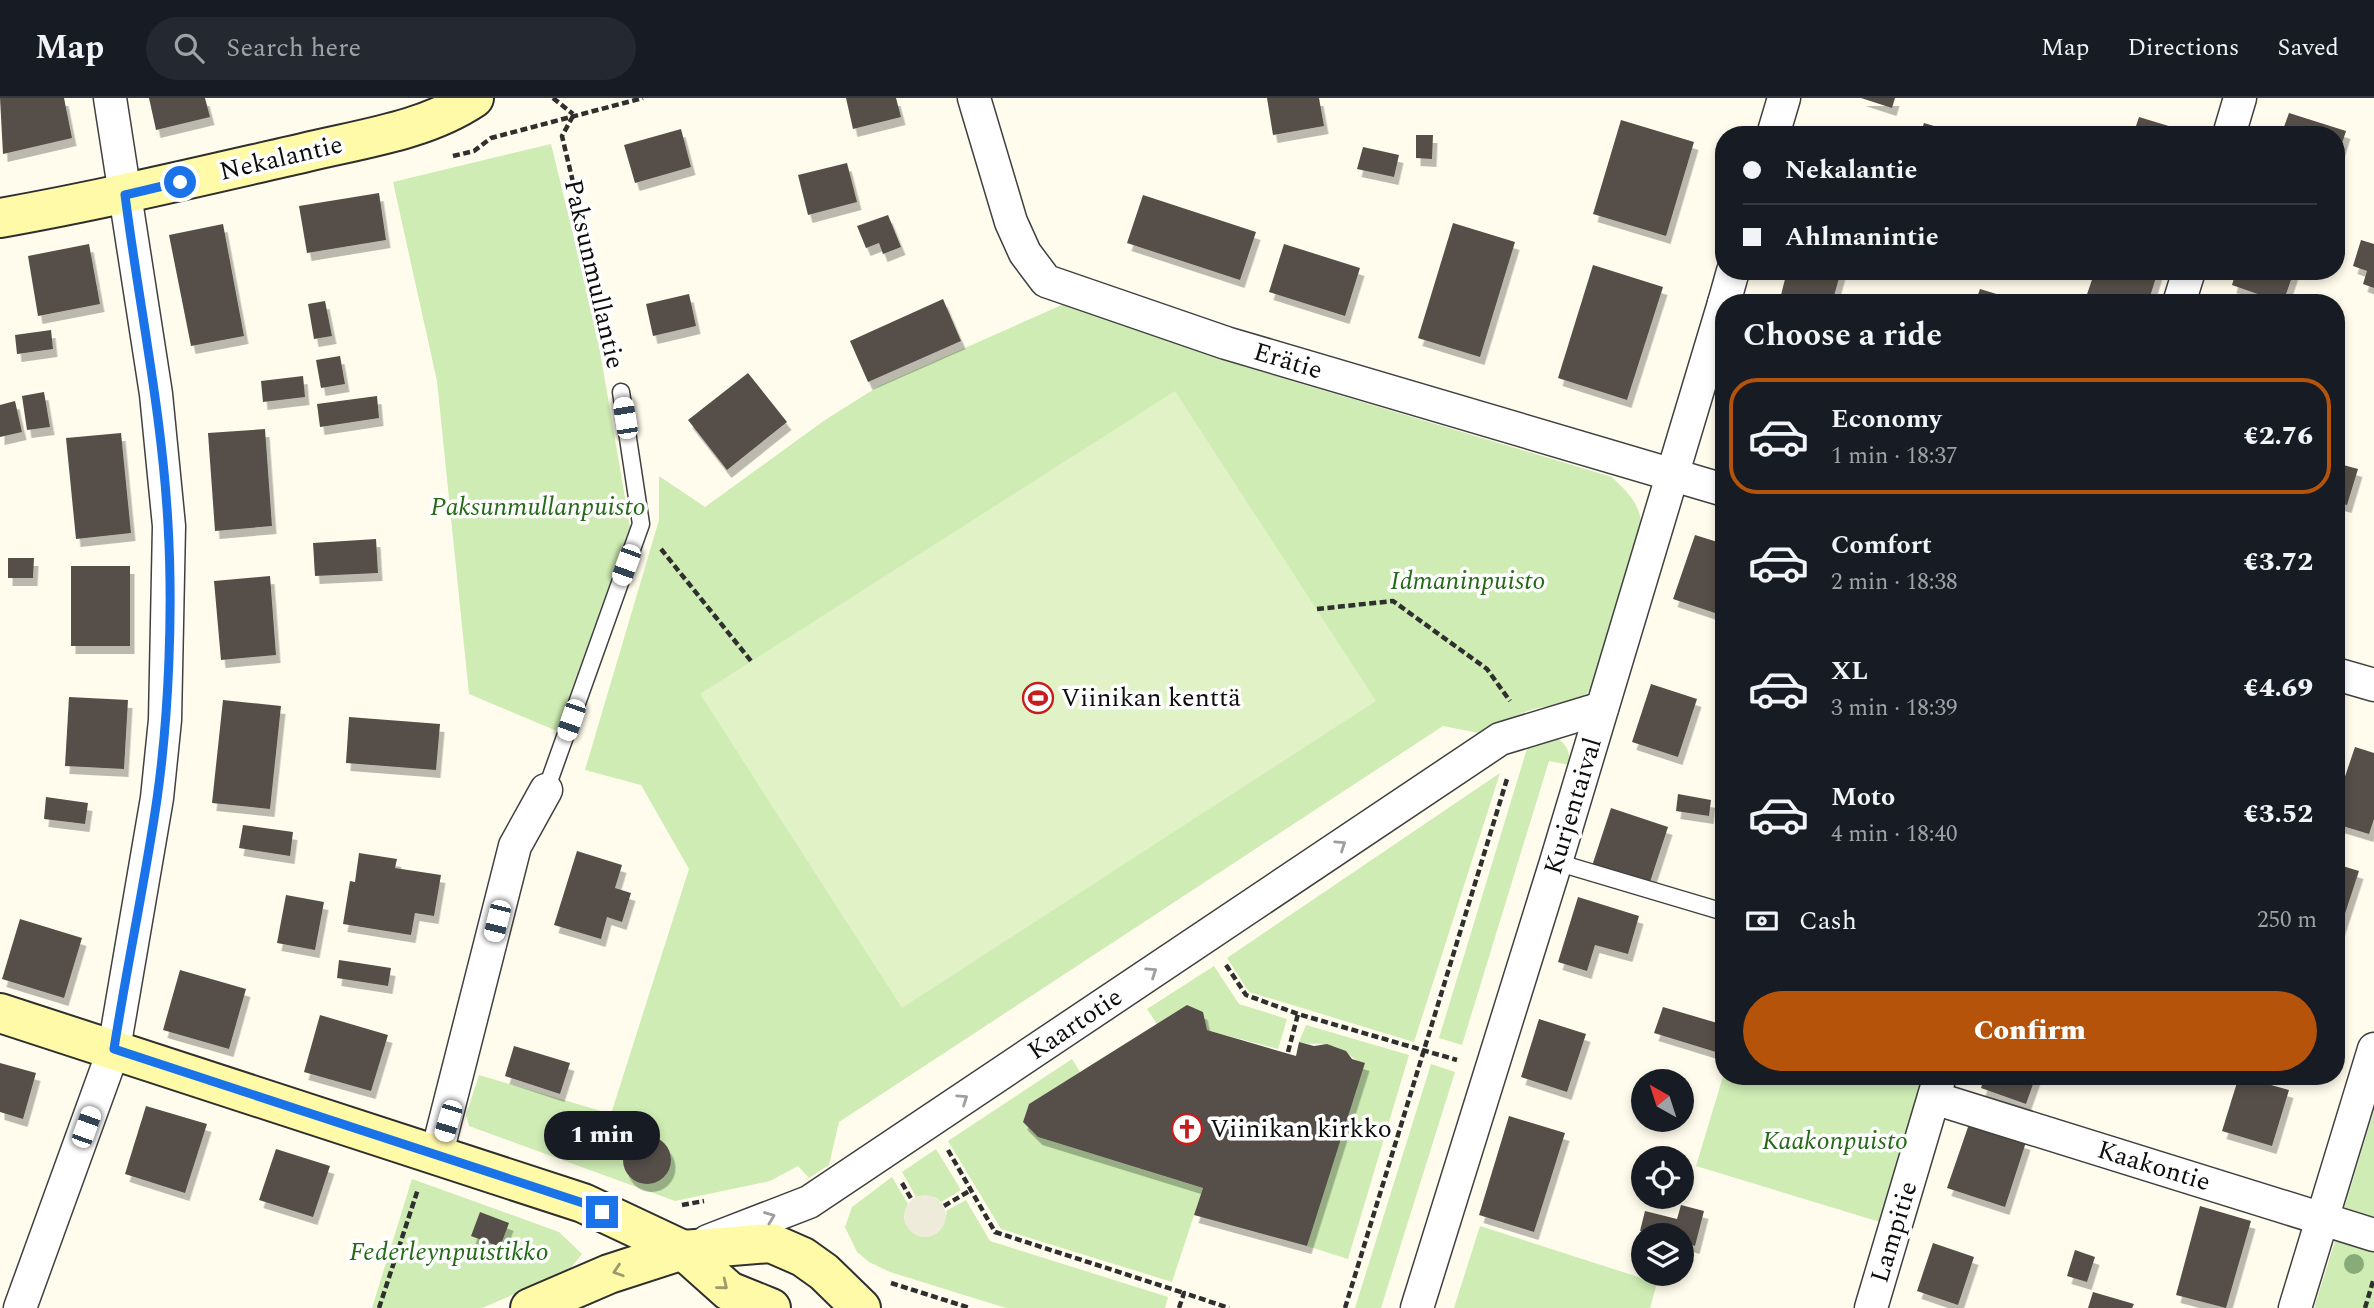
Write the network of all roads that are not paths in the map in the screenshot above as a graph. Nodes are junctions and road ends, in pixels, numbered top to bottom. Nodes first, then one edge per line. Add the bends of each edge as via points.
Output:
1 (110, 98) edge
2 (474, 98) edge
3 (974, 98) edge
4 (1784, 98) edge
5 (2240, 98) edge
6 (1776, 126) edge
7 (2232, 126) edge
8 (125, 195) junction
9 (0, 218) edge
10 (1715, 333) edge
11 (621, 392) road end
12 (1673, 475) junction
13 (1715, 487) edge
14 (2345, 677) edge
15 (2374, 685) edge
16 (1602, 708) junction
17 (546, 790) joint
18 (1556, 862) junction
19 (1715, 909) edge
20 (0, 1013) edge
21 (114, 1049) junction
22 (2374, 1049) edge
23 (1937, 1087) edge
24 (429, 1166) junction
25 (2323, 1218) junction
26 (2374, 1235) edge
27 (683, 1250) junction
28 (869, 1293) edge
29 (20, 1308) edge
30 (530, 1308) edge
31 (771, 1308) edge
32 (1417, 1308) edge
33 (1871, 1308) edge
34 (2295, 1308) edge

1 - 8 street
2 - 8 street, Nekalantie via 449,115
3 - 12 street, Erätie via 1011,222 1025,253 1046,281 1226,343
4 - 6 street
5 - 7 street
8 - 9 street, Nekalantie
8 - 21 street via 156,394 169,526 165,720 157,798
10 - 12 street, Kurjentaival
11 - 17 lane, Paksunmullantie via 641,524
12 - 13 street, Erätie
12 - 16 street, Kurjentaival
14 - 15 street
16 - 18 street, Kurjentaival
27 -> 16 street, Kaartotie via 809,1202 1500,738
17 - 24 street, Paksunmullantie via 515,846
18 - 19 lane
18 - 32 street, Kurjentaival
20 - 21 street
21 - 24 street
21 - 29 street
22 - 25 street
23 - 25 street, Kaakontie
23 - 33 street, Lampitie
24 - 27 street via 583,1203
25 - 26 street, Kaakontie
25 - 34 street
27 - 28 street via 771,1243
27 -> 30 street, Kaartotie via 609,1274
27 -> 31 street via 729,1291

